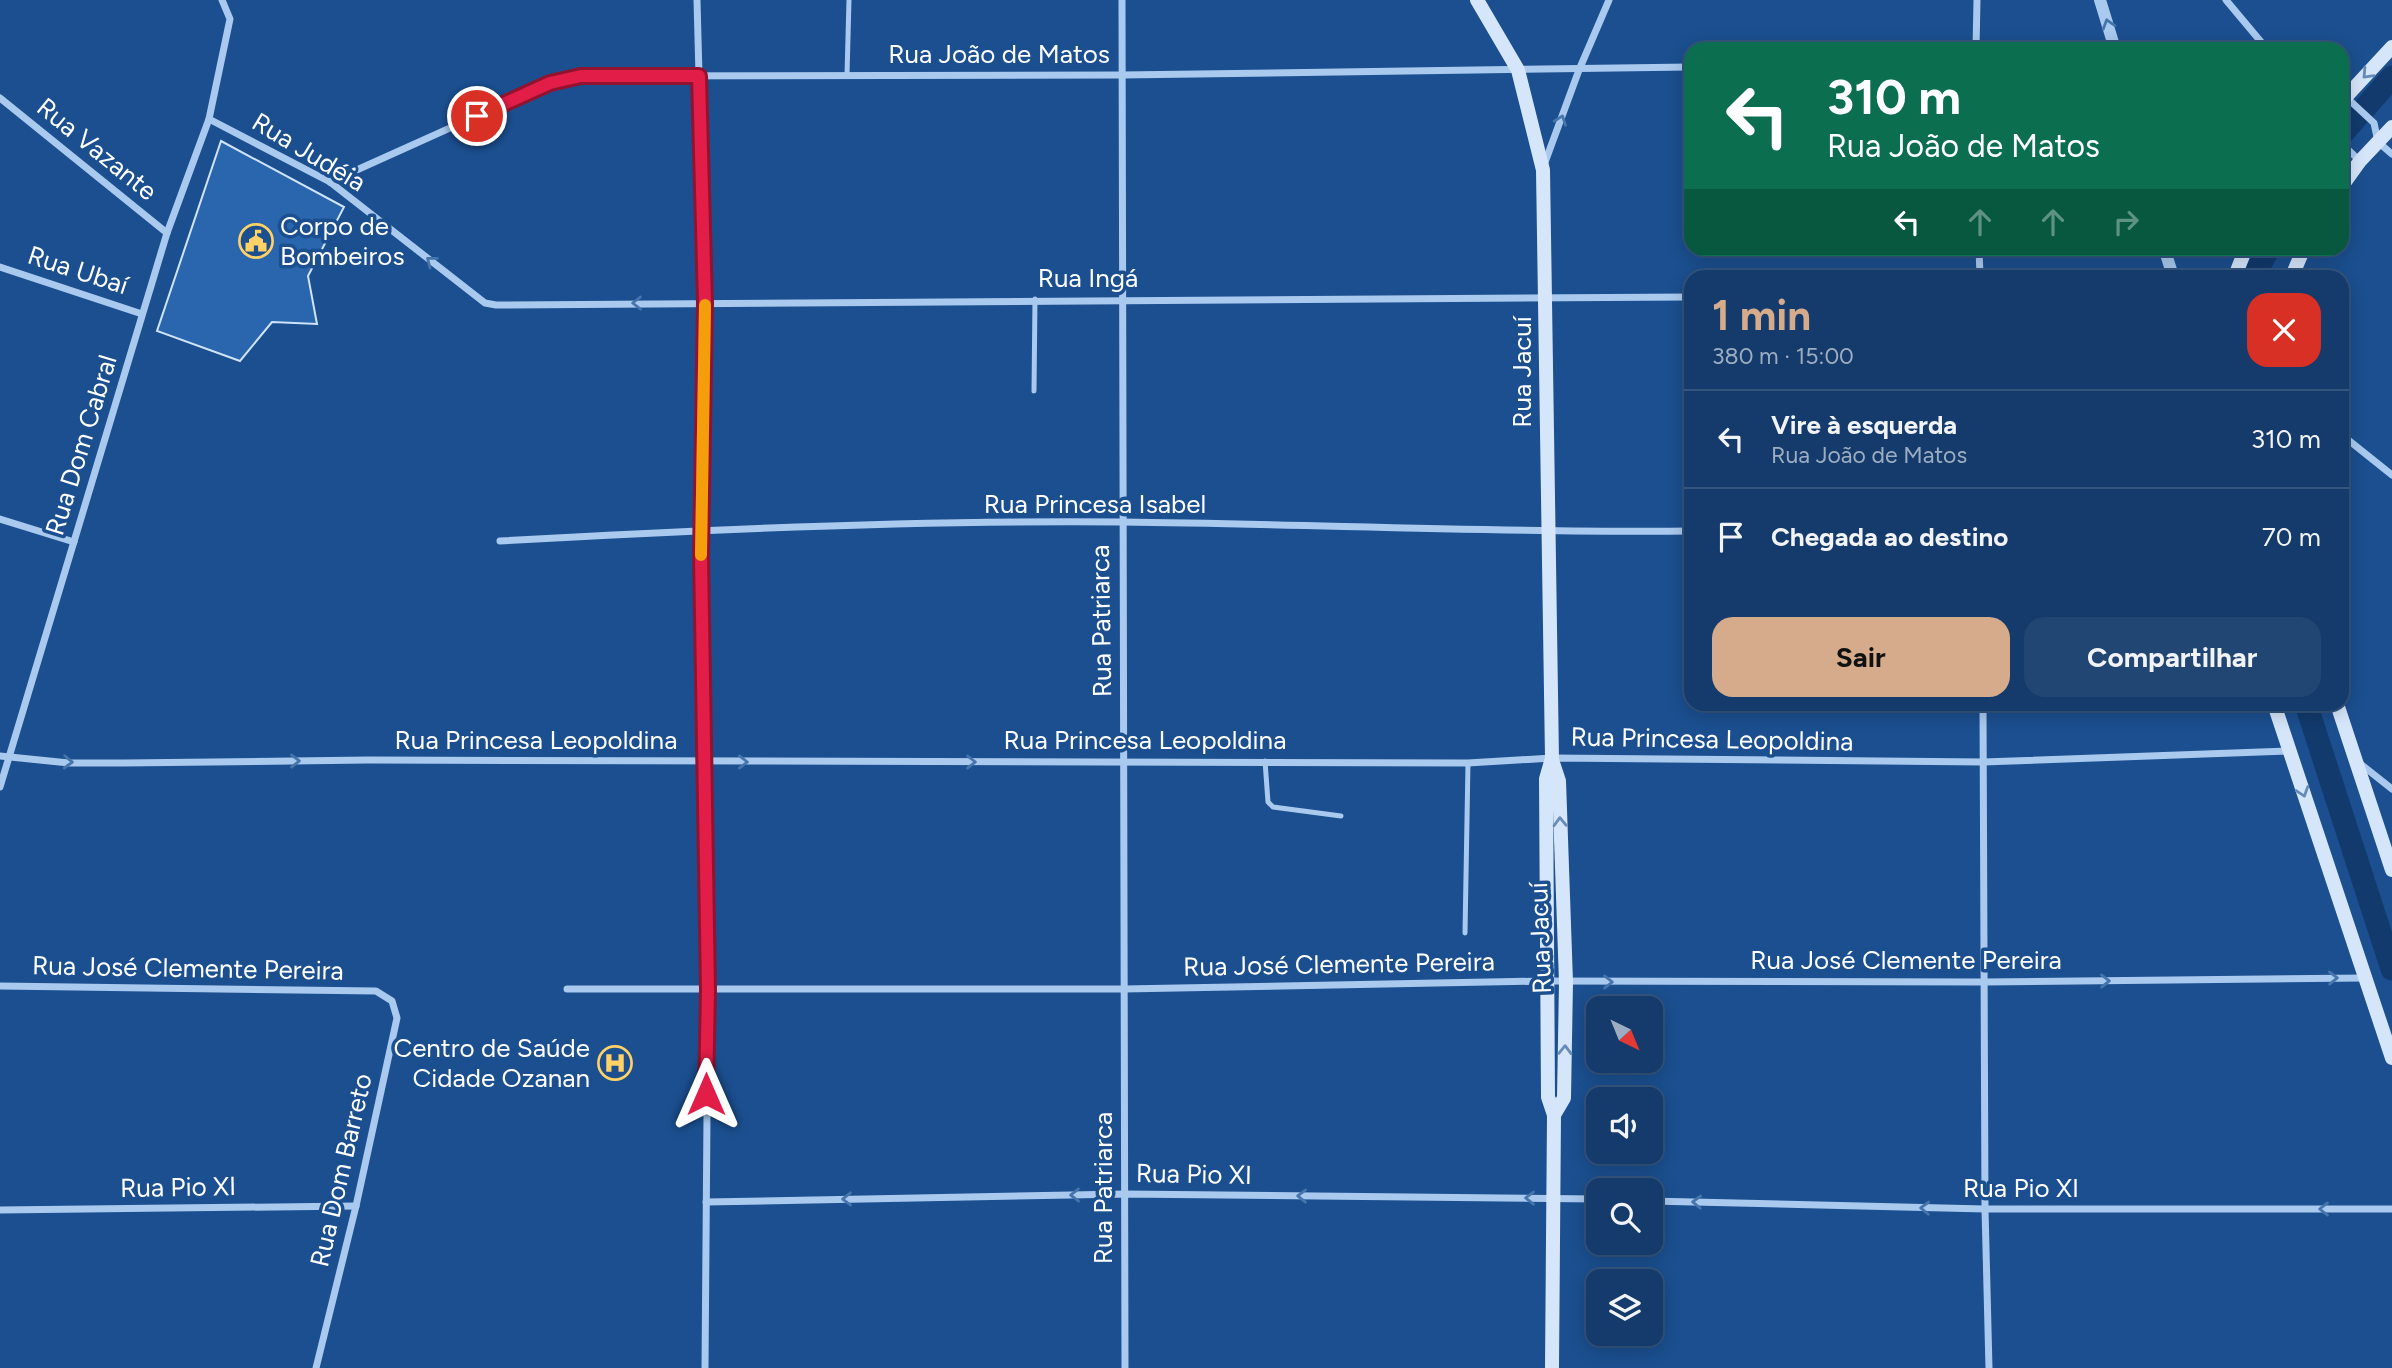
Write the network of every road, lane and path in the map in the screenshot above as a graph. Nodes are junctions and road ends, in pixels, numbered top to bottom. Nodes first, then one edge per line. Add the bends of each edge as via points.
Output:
1 (222, 0) edge
2 (697, 0) edge
3 (849, 0) edge
4 (1122, 0) edge
5 (1477, 0) edge
6 (1609, 0) edge
7 (1976, 0) edge
8 (2100, 0) edge
9 (2226, 0) edge
10 (1976, 42) edge
11 (2113, 42) edge
12 (2261, 42) edge
13 (2392, 47) edge
14 (1684, 67) edge
15 (1518, 70) junction
16 (1579, 70) junction
17 (847, 75) junction
18 (1122, 75) junction
19 (699, 76) junction
20 (2349, 94) edge
21 (0, 98) edge
22 (2349, 103) edge
23 (209, 119) junction
24 (2392, 127) edge
25 (2378, 142) junction
26 (2349, 151) edge
27 (2392, 154) edge
28 (2360, 161) junction
29 (1543, 170) junction
30 (2349, 176) edge
31 (330, 183) junction
32 (167, 233) junction
33 (0, 267) edge
34 (1684, 297) edge
35 (1123, 298) junction
36 (1035, 299) junction
37 (1546, 299) junction
38 (485, 303) joint
39 (705, 303) junction
40 (142, 314) junction
41 (1034, 391) dead end
42 (2349, 441) edge
43 (2392, 475) edge
44 (0, 519) edge
45 (1121, 522) junction
46 (701, 529) junction
47 (1684, 531) edge
48 (1548, 533) junction
49 (500, 541) dead end
50 (74, 542) junction
51 (1983, 711) edge
52 (2276, 711) edge
53 (2339, 711) edge
54 (2289, 751) junction
55 (0, 756) edge
56 (1552, 758) junction
57 (9, 759) junction
58 (2355, 759) junction
59 (1123, 761) junction
60 (1265, 761) junction
61 (703, 762) junction
62 (1983, 762) junction
63 (1468, 763) junction
64 (0, 787) edge
65 (2392, 789) edge
66 (1341, 816) dead end
67 (2392, 870) edge
68 (1465, 933) dead end
69 (2364, 978) junction
70 (1545, 981) junction
71 (1566, 982) junction
72 (1985, 982) junction
73 (0, 986) edge
74 (567, 989) dead end
75 (1124, 989) junction
76 (708, 990) junction
77 (376, 991) joint
78 (2392, 1058) edge
79 (1554, 1115) junction
80 (1125, 1194) junction
81 (1552, 1198) junction
82 (1586, 1199) edge
83 (1663, 1201) edge
84 (706, 1202) junction
85 (356, 1206) junction
86 (1984, 1209) junction
87 (2392, 1209) edge
88 (0, 1210) edge
89 (316, 1368) edge
90 (705, 1368) edge
91 (1125, 1368) edge
92 (1552, 1368) edge
93 (1989, 1368) edge

1 - 23 street, Rua Dom Cabral via 230,19
2 - 19 street
3 - 17 lane
4 - 18 street, Rua Patriarca
5 - 15 main road, Rua Jacuí
6 - 16 street
7 - 10 street
11 -> 8 street
9 - 12 street
13 -> 20 main road
14 - 16 street, Rua João de Matos
15 - 16 street, Rua João de Matos
15 - 18 street, Rua João de Matos
15 - 29 main road, Rua Jacuí
29 -> 16 street
17 - 18 street, Rua João de Matos
17 - 19 street, Rua João de Matos
18 - 35 street, Rua Patriarca
19 - 31 street, Rua João de Matos via 581,76 550,83
19 - 39 street
21 - 32 street, Rua Vazante
22 - 25 street via 2374,123
23 - 31 street, Rua Judéia
23 - 32 street, Rua Dom Cabral
24 - 25 main road
25 - 27 street
25 - 28 main road
26 - 28 street
28 - 30 main road
29 - 37 main road, Rua Jacuí
38 -> 31 street, Rua Judéia
32 - 40 street, Rua Dom Cabral
33 - 40 street, Rua Ubaí
34 - 37 street, Rua Ingá
35 - 36 street, Rua Ingá
35 - 37 street, Rua Ingá
35 - 45 street, Rua Patriarca
36 - 39 street, Rua Ingá
36 - 41 lane
37 - 48 main road, Rua Jacuí
39 -> 38 street, Rua Ingá
39 - 46 street
40 - 50 street, Rua Dom Cabral
42 - 43 street
44 - 50 street
45 - 46 street, Rua Princesa Isabel
45 - 48 street, Rua Princesa Isabel
45 - 59 street, Rua Patriarca
46 - 49 street, Rua Princesa Isabel
46 - 61 street
47 - 48 street, Rua Princesa Isabel
48 - 56 main road, Rua Jacuí
50 - 57 street, Rua Dom Cabral
51 - 62 street
52 - 54 main road
53 - 58 main road
54 - 62 street, Rua Princesa Leopoldina
54 -> 69 main road
55 - 57 street, Rua Princesa Leopoldina
56 - 62 street, Rua Princesa Leopoldina
56 - 63 street, Rua Princesa Leopoldina
56 - 70 main road, Rua Jacuí via 1546,779
71 -> 56 main road, Rua Jacuí via 1559,781
57 -> 61 street, Rua Princesa Leopoldina via 110,763
57 - 64 street, Rua Dom Cabral
58 - 65 street
58 - 67 main road
59 - 60 street, Rua Princesa Leopoldina
61 -> 59 street, Rua Princesa Leopoldina
59 - 75 street, Rua Patriarca
60 - 63 street, Rua Princesa Leopoldina
60 - 66 lane via 1272,807
61 - 76 street
62 - 72 street
63 - 68 lane
72 -> 69 street, Rua José Clemente Pereira
69 - 78 main road
70 - 71 street, Rua José Clemente Pereira
70 - 75 street, Rua José Clemente Pereira
70 - 79 main road, Rua Jacuí via 1548,1097
71 -> 72 street, Rua José Clemente Pereira
79 -> 71 main road, Rua Jacuí via 1564,1098
72 - 86 street
73 - 77 street, Rua José Clemente Pereira
74 - 76 street, Rua José Clemente Pereira
75 - 76 street, Rua José Clemente Pereira
75 - 80 street, Rua Patriarca
76 - 84 street
77 - 85 street, Rua Dom Barreto via 392,1001 397,1018
79 - 81 main road, Rua Jacuí
81 -> 80 street, Rua Pio XI
80 -> 84 street, Rua Pio XI
80 - 91 street, Rua Patriarca
81 - 82 street, Rua Pio XI
81 - 92 main road, Rua Jacuí
86 -> 83 street, Rua Pio XI
84 - 90 street
85 - 88 street, Rua Pio XI
85 - 89 street, Rua Dom Barreto
87 -> 86 street, Rua Pio XI
86 - 93 street

